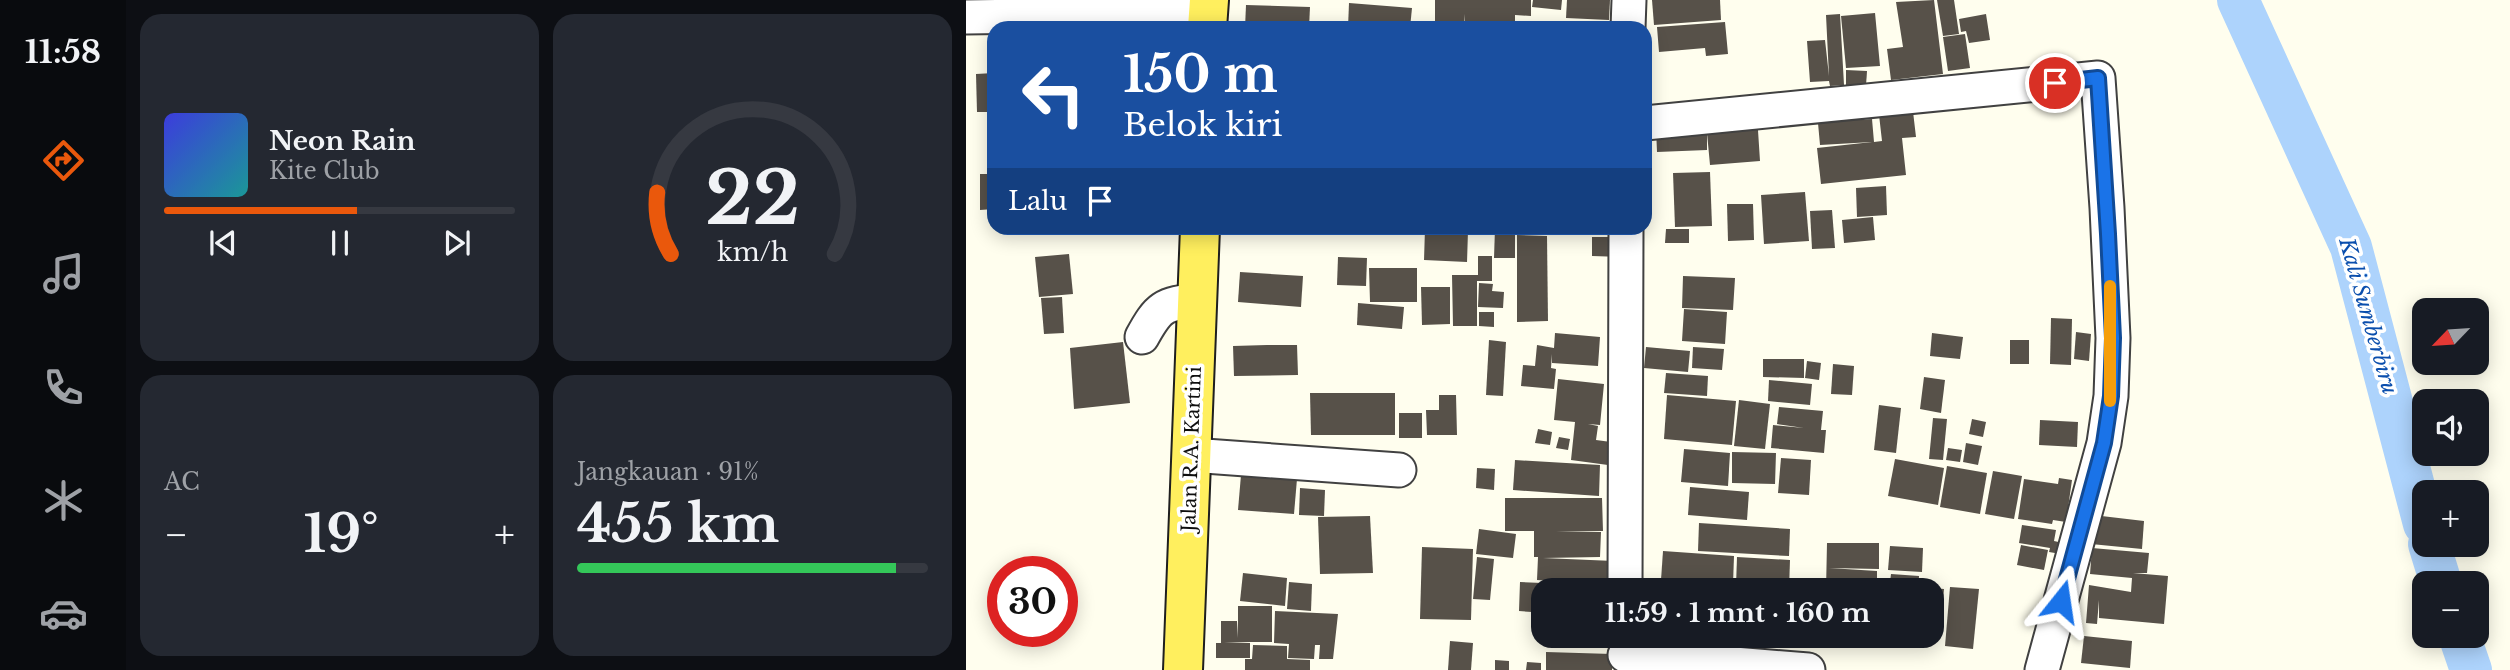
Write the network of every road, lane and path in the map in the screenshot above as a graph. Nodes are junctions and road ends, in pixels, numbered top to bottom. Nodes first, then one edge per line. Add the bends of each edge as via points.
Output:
1 (1629, 0) edge
2 (1208, 16) edge
3 (966, 17) edge
4 (1087, 21) edge
5 (1628, 21) edge
6 (987, 25) edge
7 (966, 26) edge
8 (1652, 123) edge
9 (1200, 235) edge
10 (1626, 235) edge
11 (1197, 301) junction
12 (1142, 337) dead end
13 (1191, 455) junction
14 (1399, 470) dead end
15 (1625, 578) edge
16 (1625, 653) edge
17 (1183, 670) edge
18 (1808, 670) edge
19 (2042, 670) edge

1 - 5 street
2 - 3 street
2 - 4 street
6 - 7 street
8 - 19 street via 2098,78 2113,338 2111,396 2104,443
9 - 11 main road, Jalan R.A. Kartini
10 - 15 street
11 - 12 street via 1173,303 1156,312
11 - 13 main road, Jalan R.A. Kartini
13 - 14 street
13 - 17 main road, Jalan R.A. Kartini
16 - 18 street

